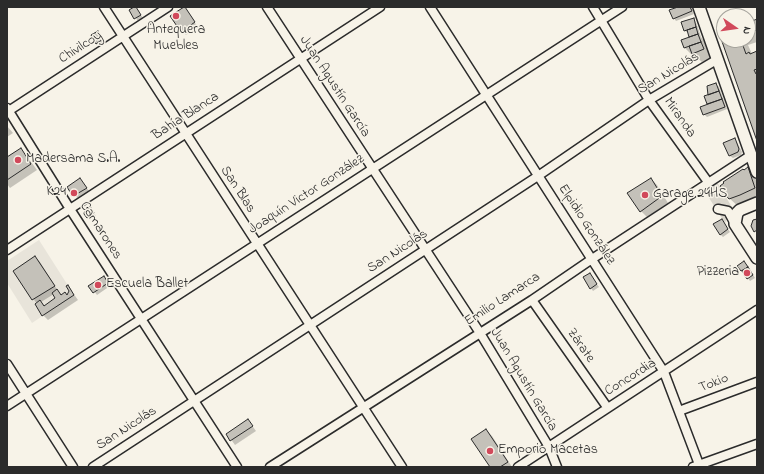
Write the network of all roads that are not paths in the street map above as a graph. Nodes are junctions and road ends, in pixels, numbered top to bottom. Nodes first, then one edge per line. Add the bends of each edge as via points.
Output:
1 (104, 7) edge
2 (168, 7) edge
3 (266, 7) edge
4 (380, 7) edge
5 (430, 7) edge
6 (593, 7) edge
7 (622, 7) edge
8 (699, 7) edge
9 (601, 20) junction
10 (123, 36) junction
11 (300, 59) junction
12 (718, 59) junction
13 (487, 95) junction
14 (650, 100) junction
15 (8, 110) edge
16 (186, 133) junction
17 (751, 155) junction
18 (372, 170) junction
19 (757, 172) edge
20 (538, 176) junction
21 (708, 182) junction
22 (757, 203) edge
23 (70, 209) junction
24 (718, 209) dead end
25 (735, 224) junction
26 (256, 244) junction
27 (7, 250) edge
28 (424, 250) junction
29 (592, 258) junction
30 (757, 258) edge
31 (532, 300) junction
32 (757, 310) edge
33 (142, 319) junction
34 (310, 325) junction
35 (480, 333) junction
36 (7, 364) edge
37 (664, 372) junction
38 (757, 382) edge
39 (26, 393) junction
40 (194, 401) junction
41 (7, 406) edge
42 (607, 407) junction
43 (364, 408) junction
44 (679, 411) junction
45 (757, 444) edge
46 (549, 447) junction
47 (698, 466) edge
48 (73, 467) edge
49 (93, 467) edge
50 (238, 467) edge
51 (270, 467) edge
52 (402, 467) edge
53 (518, 467) edge
54 (557, 467) edge

1 - 10 street, San Blas
2 - 10 street, Chivilcoy
3 - 11 street, Juan Agustín García
4 - 11 street, Bahía Blanca
5 - 13 street, Elpidio González
6 - 9 street, Miranda
7 - 9 street, Joaquín Victor González
8 - 12 street
9 - 13 street, Joaquín Victor González
9 - 14 street, Miranda
10 - 15 street, Chivilcoy
10 - 16 street, San Blas
11 - 16 street, Bahía Blanca
11 - 18 street, Juan Agustín García
12 - 14 street, San Nicolás
12 - 17 street
13 - 18 street, Joaquín Victor González
13 - 20 street, Elpidio González
14 - 20 street, San Nicolás
14 - 21 street, Miranda
15 - 23 street, Camarones
16 - 23 street, Bahía Blanca
16 - 26 street, San Blas
17 - 19 street
17 - 21 street, Emilio Lamarca
18 - 26 street, Joaquín Victor González
18 - 28 street, Juan Agustín García
20 - 28 street, San Nicolás
20 - 29 street, Elpidio González
21 - 29 street, Emilio Lamarca
22 - 25 street via 740,210
23 - 27 street, Bahía Blanca
23 - 33 street, Camarones
24 - 25 street via 728,211
25 - 30 street
26 - 33 street, Joaquín Victor González
26 - 34 street, San Blas
28 - 34 street, San Nicolás
28 - 35 street, Juan Agustín García
29 - 31 street, Emilio Lamarca
29 - 37 street, Elpidio González
31 - 35 street, Emilio Lamarca
31 - 42 street, Zárate
32 - 37 street, Concordia
33 - 39 street, Joaquín Victor González
33 - 40 street, Camarones
34 - 40 street, San Nicolás
34 - 43 street, San Blas
35 - 43 street, Emilio Lamarca
35 - 46 street, Juan Agustín García
36 - 39 street
37 - 42 street, Concordia
37 - 44 street, Elpidio González
38 - 44 street, Tokio
39 - 41 street, Joaquín Victor González
39 - 48 street
40 - 49 street, San Nicolás
40 - 50 street, Camarones
42 - 46 street, Concordia
43 - 51 street, Emilio Lamarca
43 - 52 street, San Blas
44 - 47 street, Elpidio González
45 - 47 street
46 - 53 street, Concordia
46 - 54 street, Juan Agustín García

